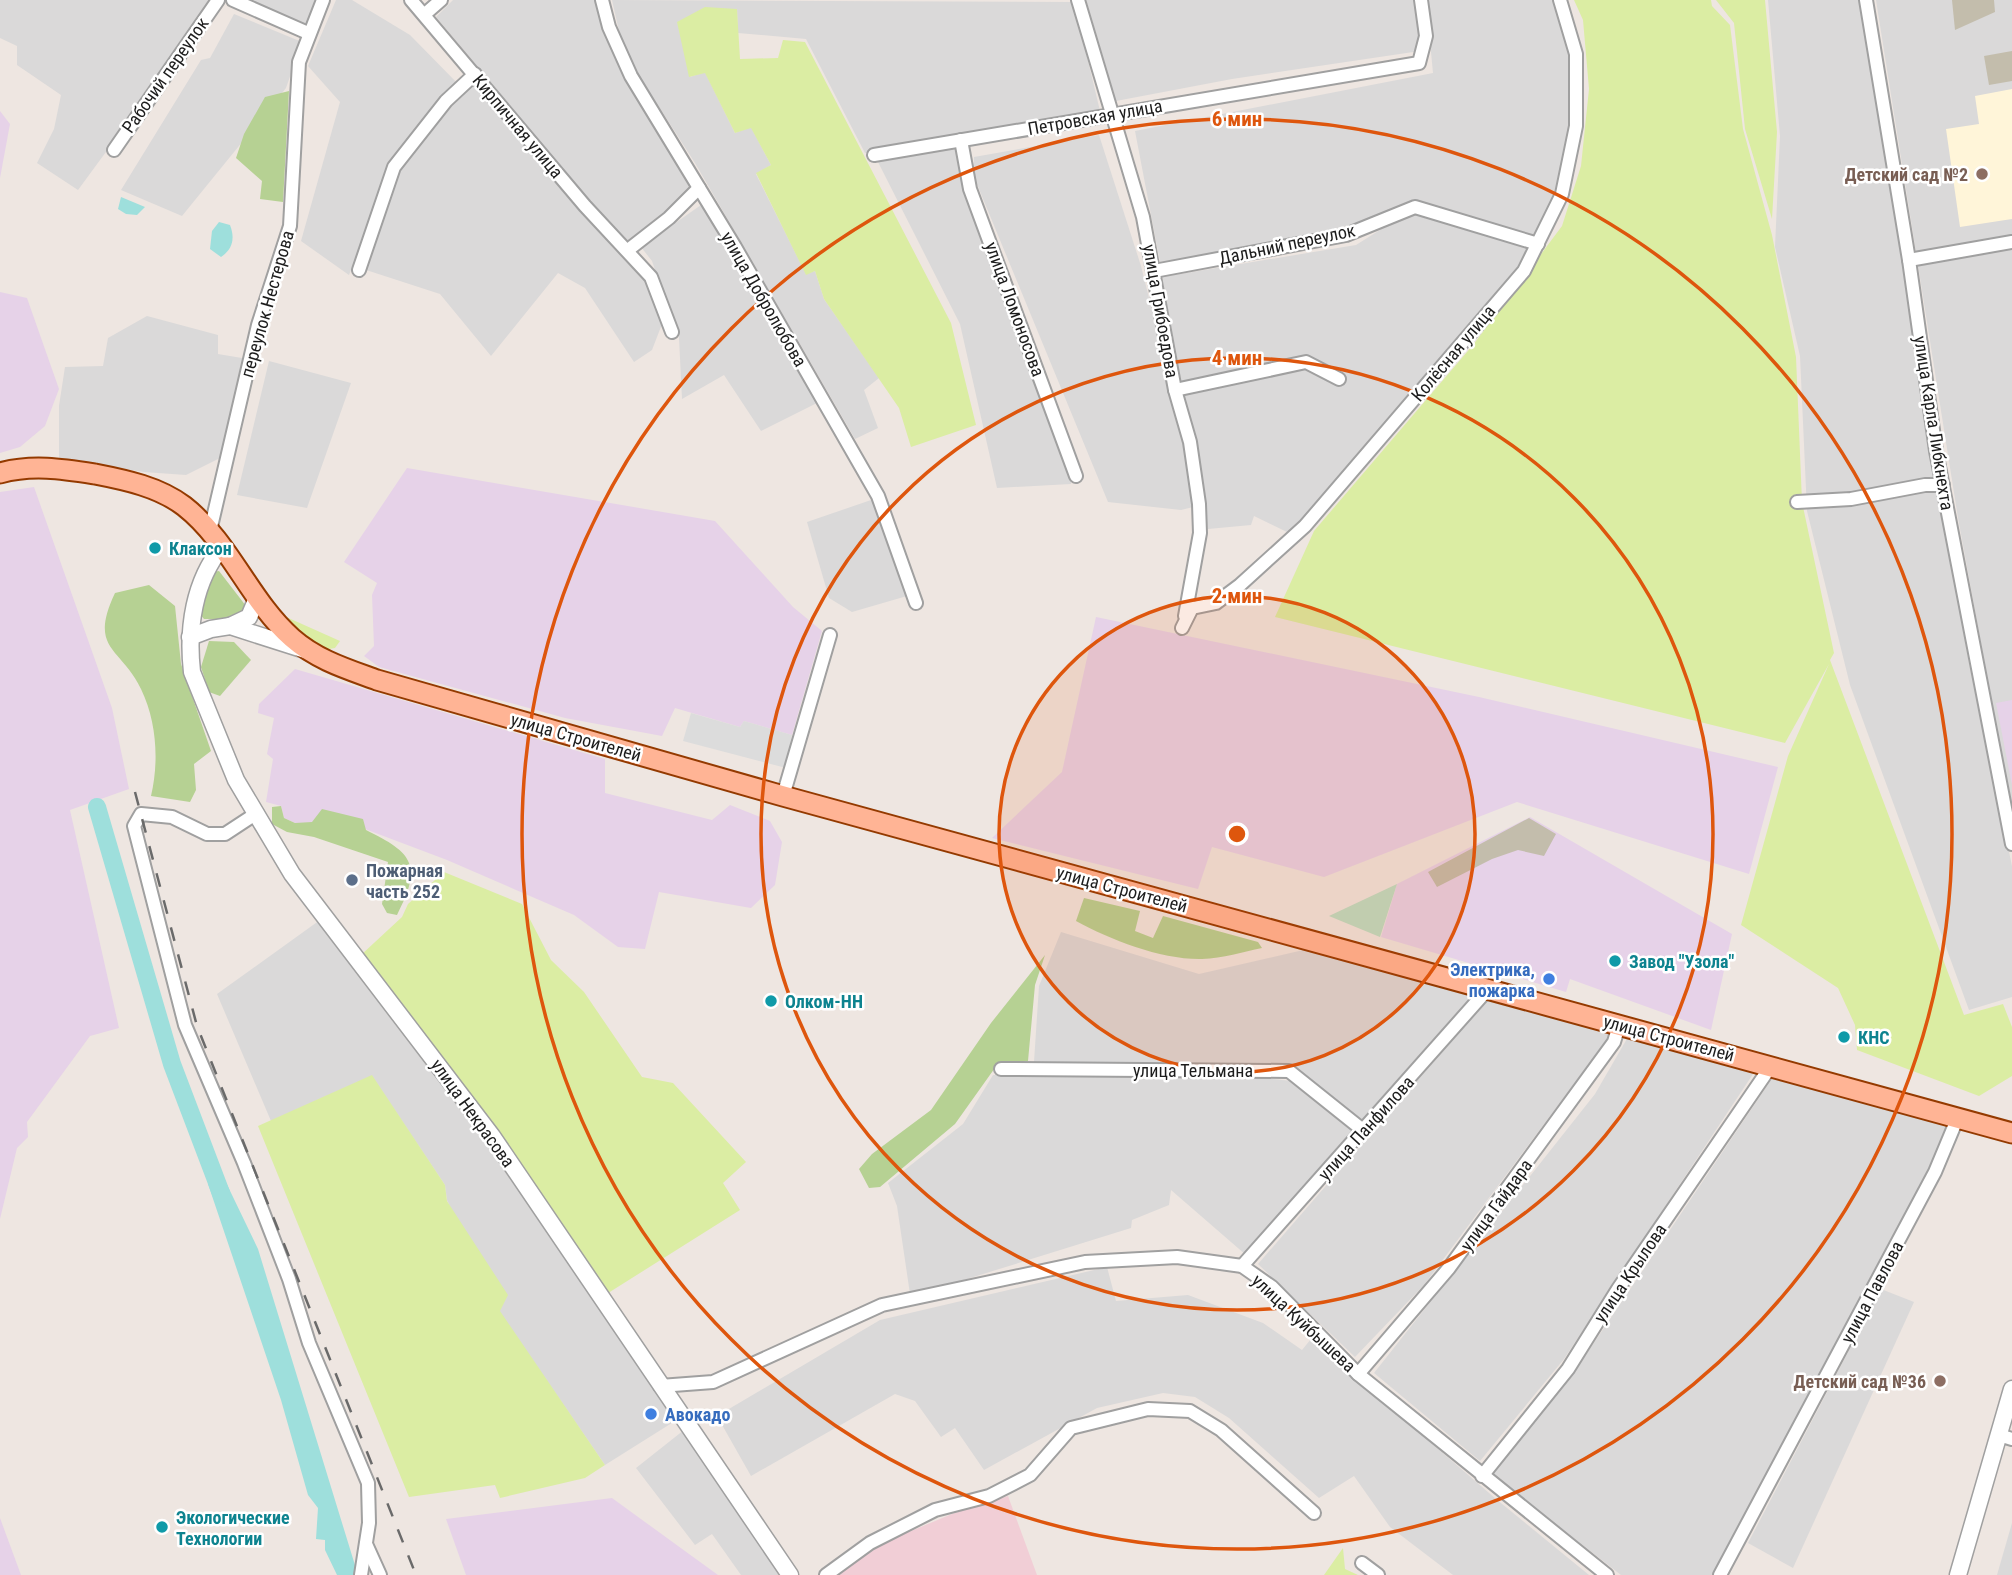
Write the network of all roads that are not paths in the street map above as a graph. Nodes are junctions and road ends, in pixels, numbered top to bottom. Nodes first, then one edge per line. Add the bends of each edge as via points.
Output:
1 (218, 0) edge
2 (233, 0) edge
3 (323, 0) edge
4 (411, 0) edge
5 (441, 0) edge
6 (601, 0) edge
7 (1078, 0) edge
8 (1421, 0) edge
9 (1560, 0) edge
10 (1866, 0) edge
11 (425, 14) junction
12 (308, 33) junction
13 (475, 74) junction
14 (1110, 114) junction
15 (961, 140) junction
16 (114, 150) dead end
17 (874, 155) dead end
18 (699, 188) junction
19 (2012, 242) edge
20 (1538, 244) junction
21 (628, 250) junction
22 (1909, 260) junction
23 (359, 270) dead end
24 (1154, 271) junction
25 (672, 332) dead end
26 (1339, 379) dead end
27 (1175, 390) junction
28 (0, 473) edge
29 (1076, 476) dead end
30 (1943, 485) junction
31 (1797, 502) dead end
32 (216, 539) junction
33 (257, 598) junction
34 (916, 603) dead end
35 (230, 626) junction
36 (1182, 628) joint
37 (830, 635) dead end
38 (190, 637) junction
39 (309, 652) junction
40 (783, 796) junction
41 (257, 813) junction
42 (2012, 844) edge
43 (1488, 989) junction
44 (1619, 1025) junction
45 (1771, 1066) junction
46 (1001, 1069) dead end
47 (1958, 1117) junction
48 (1364, 1130) junction
49 (2012, 1133) edge
50 (1242, 1266) junction
51 (1358, 1374) junction
52 (660, 1386) junction
53 (2012, 1389) edge
54 (2005, 1437) edge
55 (1482, 1476) junction
56 (1314, 1513) dead end
57 (366, 1544) junction
58 (1362, 1563) dead end
59 (362, 1571) edge
60 (380, 1575) edge
61 (790, 1575) edge
62 (826, 1575) edge
63 (1378, 1575) edge
64 (1607, 1575) edge
65 (1720, 1575) edge
66 (1958, 1575) edge

1 - 16 street, Рабочий переулок
2 - 12 street
3 - 12 street, переулок Нестерова
4 - 11 street, Кирпичная улица
5 - 11 street
6 - 18 street, улица Добролюбова via 631,76
7 - 14 street, улица Грибоедова
8 - 14 street, Петровская улица via 1426,36 1419,63
9 - 20 street, Колёсная улица via 1576,54 1576,126 1562,194
10 - 22 street, улица Карла Либкнехта
11 - 13 street, Кирпичная улица
12 - 32 street, переулок Нестерова via 299,62 290,226 258,325
13 - 21 street, Кирпичная улица via 584,206
13 - 23 street via 446,101 394,167
14 - 15 street, Петровская улица
14 - 24 street, улица Грибоедова via 1143,217
15 - 17 street, Петровская улица
15 - 29 street, улица Ломоносова via 970,189
18 - 21 street
18 - 34 street, улица Добролюбова via 878,496
19 - 22 street
20 - 24 street, Дальний переулок via 1415,207 1346,235
20 - 36 street, Колёсная улица via 1524,271 1305,526 1216,603 1192,608
21 - 25 street, Кирпичная улица via 651,277
22 - 30 street, улица Карла Либкнехта
24 - 27 street, улица Грибоедова
26 - 27 street via 1306,362
27 - 36 street, улица Грибоедова via 1200,514 1196,565
28 - 32 main road, улица Строителей via 50,468 136,483 183,505
30 - 31 street
30 - 42 street, улица Карла Либкнехта
32 - 33 main road, улица Строителей
32 - 38 street, улица Некрасова
33 - 35 street via 249,617
33 - 39 main road, улица Строителей via 279,626
35 - 38 street
35 - 39 street
37 - 40 street
38 - 41 street, улица Некрасова via 192,672 208,716 236,780
39 - 40 main road, улица Строителей via 377,680
40 - 43 main road, улица Строителей
41 - 52 street, улица Некрасова via 292,874 492,1136
41 - 57 street via 225,834 207,834 172,817 141,814 134,826 185,1025 244,1163 309,1342 368,1483
43 - 44 main road, улица Строителей
43 - 48 street, улица Панфилова
44 - 45 main road, улица Строителей
44 - 51 street, улица Гайдара via 1614,1042 1449,1268
45 - 47 main road, улица Строителей
45 - 55 street, улица Крылова via 1568,1369
46 - 48 street, улица Тельмана via 1289,1071
47 - 49 main road, улица Строителей
47 - 65 street, улица Павлова via 1935,1172
48 - 50 street, улица Панфилова
50 - 51 street, улица Куйбышева via 1272,1287
50 - 52 street, улица Куйбышева via 1177,1257 1072,1265 882,1305 713,1382
51 - 55 street, улица Куйбышева
52 - 61 street, улица Некрасова
53 - 54 street
54 - 66 street
55 - 64 street, улица Куйбышева
56 - 62 street via 1222,1430 1190,1411 1148,1409 1071,1428 1030,1475 989,1496 935,1510 870,1543
57 - 59 street
57 - 60 street
58 - 63 street

